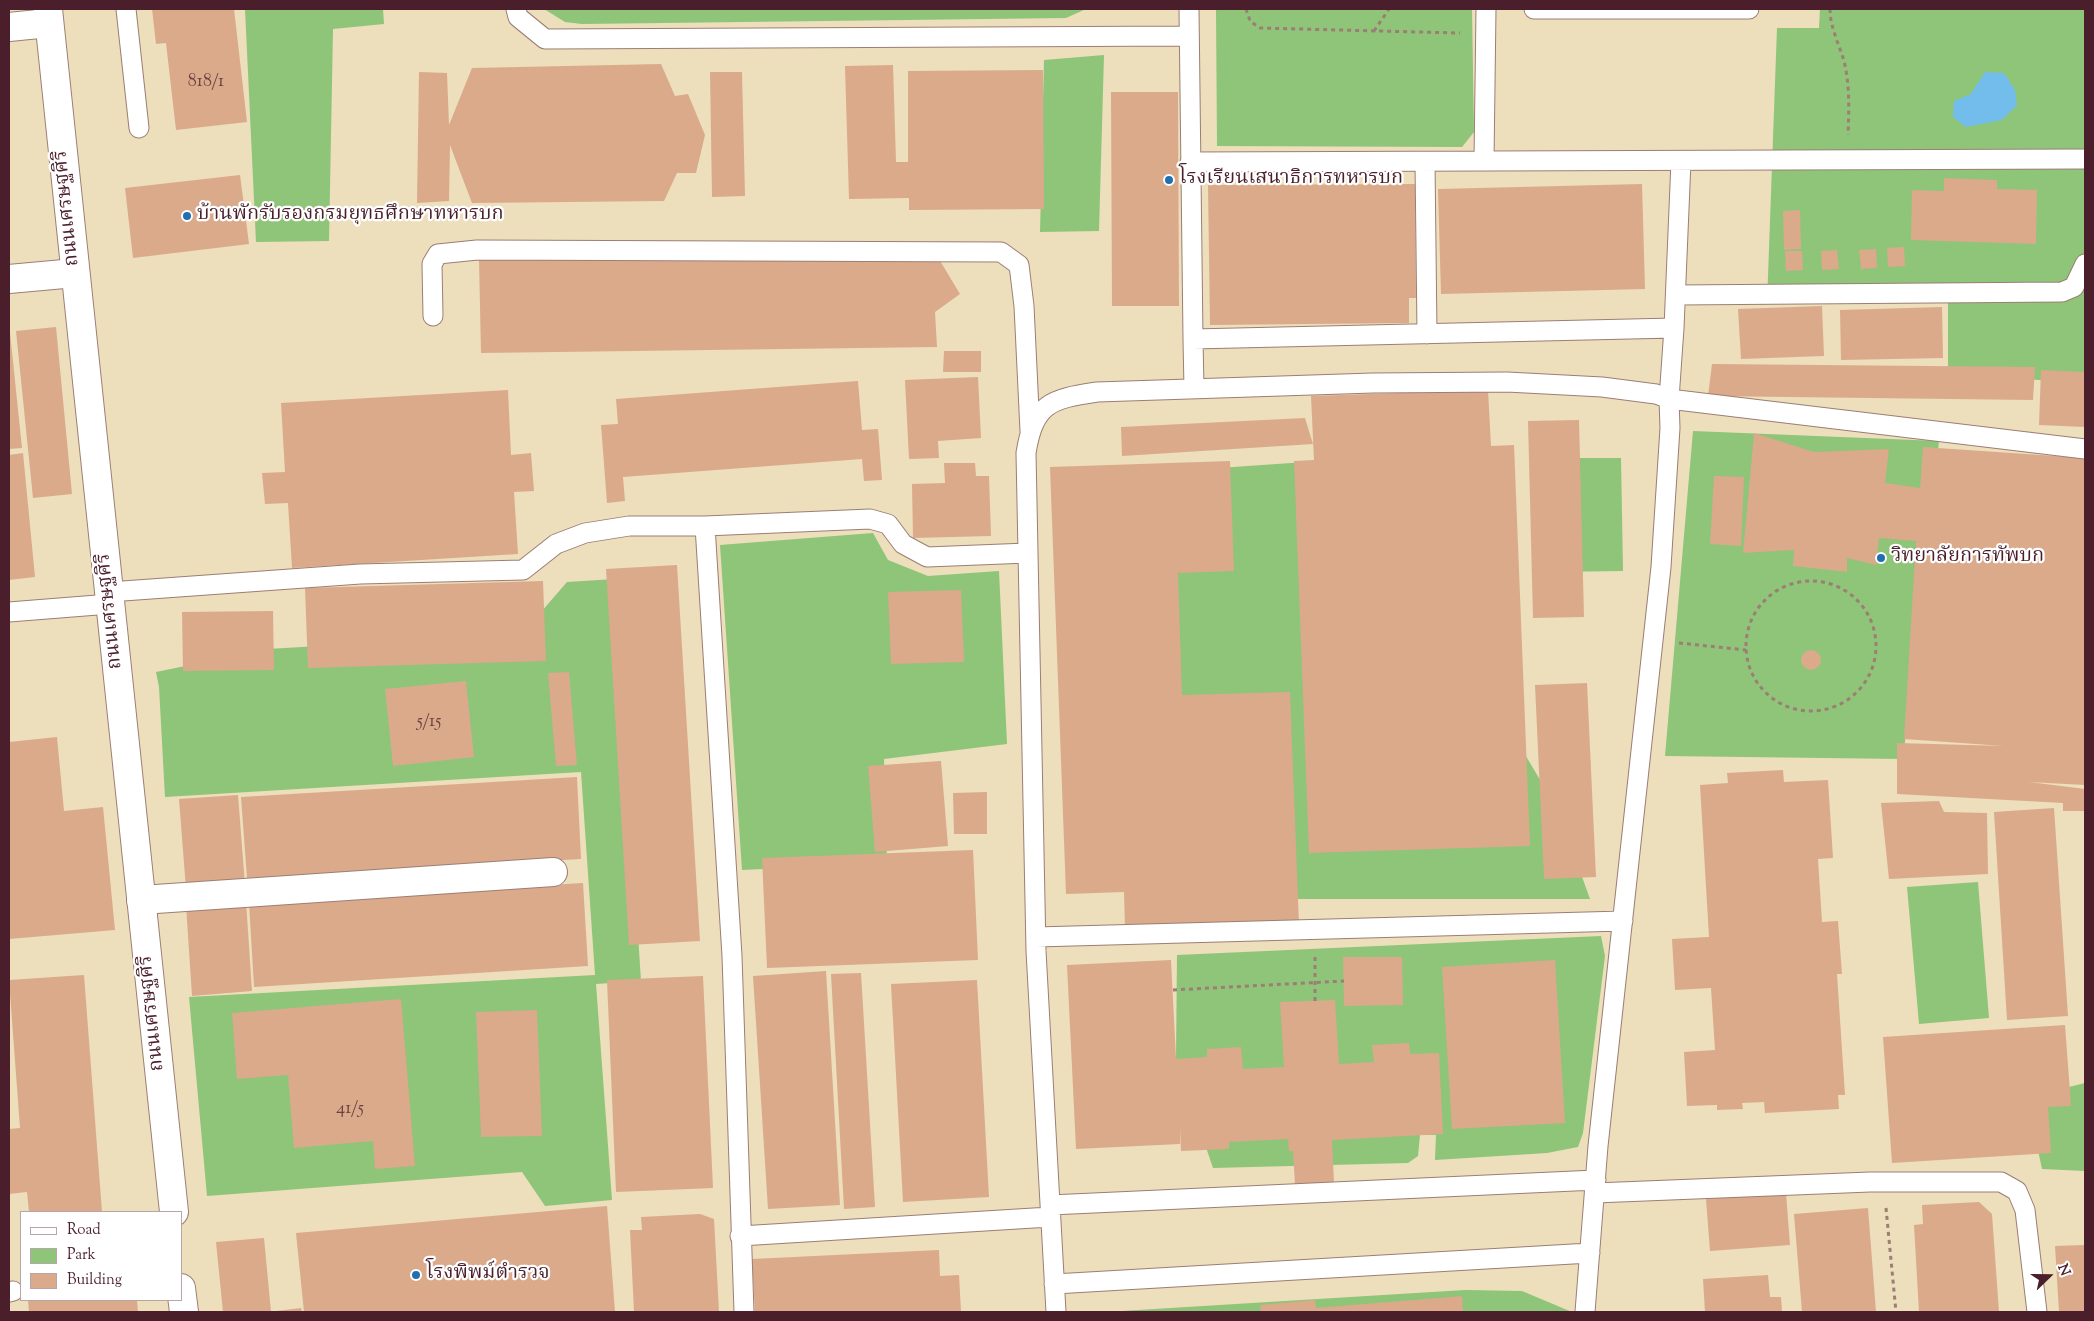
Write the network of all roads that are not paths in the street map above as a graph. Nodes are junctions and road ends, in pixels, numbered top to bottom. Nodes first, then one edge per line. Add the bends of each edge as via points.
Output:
1 (126, 9) edge
2 (516, 9) edge
3 (1189, 9) edge
4 (1486, 9) edge
5 (1534, 9) edge
6 (1750, 9) edge
7 (48, 16) edge
8 (9, 27) edge
9 (1189, 36) junction
10 (139, 128) dead end
11 (2085, 159) edge
12 (1484, 161) junction
13 (1681, 161) junction
14 (1190, 162) junction
15 (1425, 162) junction
16 (2085, 264) edge
17 (75, 272) junction
18 (9, 279) edge
19 (1676, 295) junction
20 (433, 316) dead end
21 (1674, 328) junction
22 (1427, 334) junction
23 (1193, 339) junction
24 (1194, 389) junction
25 (1669, 399) junction
26 (1030, 431) junction
27 (2085, 449) edge
28 (705, 526) junction
29 (1028, 553) junction
30 (109, 598) junction
31 (9, 612) edge
32 (553, 872) dead end
33 (141, 900) junction
34 (1623, 921) junction
35 (1036, 937) junction
36 (1596, 1187) junction
37 (174, 1211) edge
38 (1050, 1211) junction
39 (740, 1236) junction
40 (1590, 1252) junction
41 (1054, 1284) junction
42 (182, 1296) edge
43 (184, 1312) edge
44 (744, 1312) edge
45 (1056, 1312) edge
46 (1585, 1312) edge
47 (2037, 1312) edge

1 - 10 lane
2 - 9 lane via 518,17 545,39
3 - 9 lane
4 - 12 lane
5 - 6 lane
7 - 8 street
7 - 17 street, ถนนเศรษฐศิริ
9 - 14 lane
11 - 13 lane
12 - 13 lane
12 - 15 lane
13 - 19 lane
14 - 15 lane
14 - 23 lane
15 - 22 lane
16 - 19 lane via 2074,287 2062,292
17 - 18 street
17 - 30 street, ถนนเศรษฐศิริ
19 - 21 lane
20 - 26 lane via 432,264 438,254 477,250 1001,252 1019,265
21 - 22 lane
21 - 25 lane
22 - 23 lane
23 - 24 lane
24 - 25 lane via 1507,382 1602,387 1656,394
24 - 26 lane via 1096,392 1061,398 1042,410
25 - 27 lane
25 - 34 lane via 1662,557
26 - 29 lane via 1026,453
28 - 29 lane via 870,519 888,524 903,544 927,557
28 - 30 lane via 629,526 585,533 556,544 523,570 360,574
28 - 39 lane via 732,956
29 - 35 lane
30 - 31 lane
30 - 33 street, ถนนเศรษฐศิริ
32 - 33 street
33 - 37 street, ถนนเศรษฐศิริ
34 - 35 lane
34 - 36 lane
35 - 38 lane
36 - 38 lane
36 - 40 lane
36 - 47 lane via 2001,1182 2017,1191 2025,1210
38 - 39 lane
38 - 41 lane
39 - 44 lane
40 - 41 lane
40 - 46 lane
41 - 45 lane
42 - 43 street

